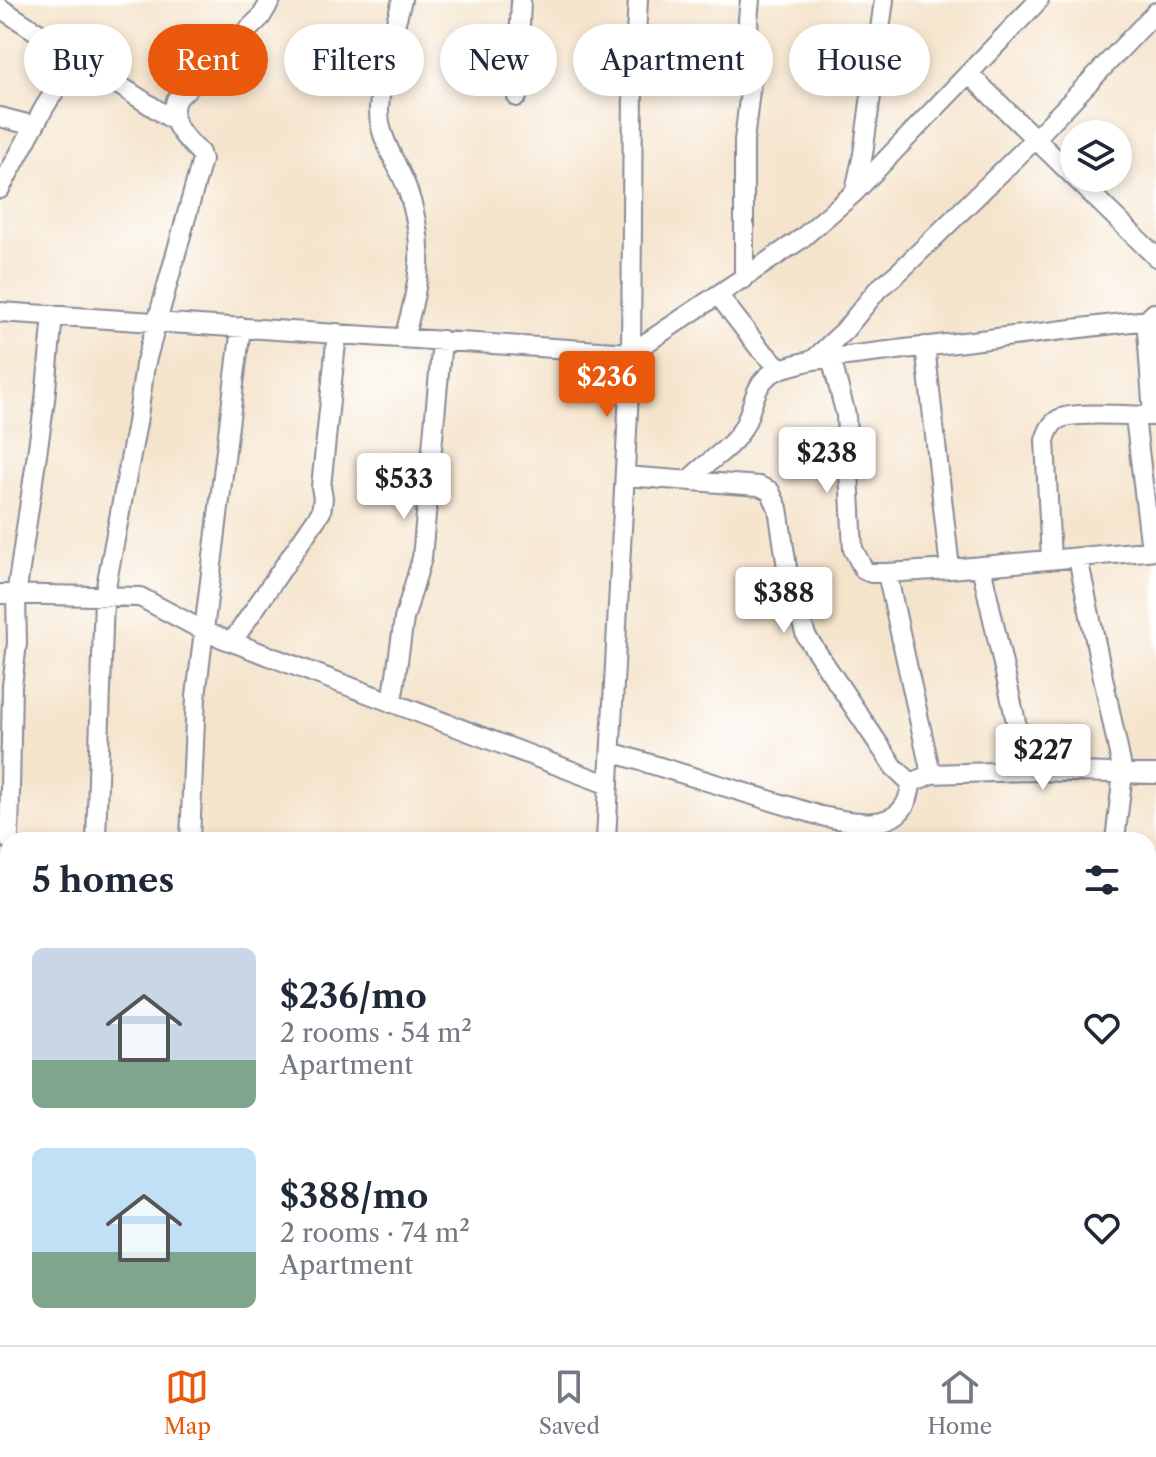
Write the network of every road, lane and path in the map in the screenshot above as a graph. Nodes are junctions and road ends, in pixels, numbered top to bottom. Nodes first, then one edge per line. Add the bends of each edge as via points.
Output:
1 (271, 0) edge
2 (402, 0) edge
3 (521, 0) edge
4 (638, 0) edge
5 (750, 0) edge
6 (884, 0) edge
7 (1039, 0) edge
8 (4, 6) edge
9 (1156, 12) edge
10 (29, 24) edge
11 (970, 75) junction
12 (132, 93) edge
13 (52, 96) edge
14 (517, 97) dead end
15 (0, 117) edge
16 (173, 120) junction
17 (34, 126) junction
18 (1034, 140) junction
19 (0, 189) edge
20 (854, 193) junction
21 (1156, 257) edge
22 (744, 279) junction
23 (719, 296) junction
24 (0, 312) edge
25 (53, 315) junction
26 (1153, 316) edge
27 (155, 322) junction
28 (241, 327) junction
29 (337, 333) junction
30 (404, 338) junction
31 (442, 340) junction
32 (925, 346) junction
33 (631, 353) junction
34 (822, 359) junction
35 (781, 369) junction
36 (1148, 416) edge
37 (625, 476) junction
38 (690, 479) junction
39 (1154, 550) edge
40 (1078, 558) junction
41 (1051, 560) junction
42 (981, 566) junction
43 (950, 569) junction
44 (887, 573) junction
45 (8, 595) edge
46 (104, 597) junction
47 (206, 632) junction
48 (232, 642) junction
49 (392, 703) junction
50 (611, 752) junction
51 (1027, 771) junction
52 (1123, 773) junction
53 (931, 774) junction
54 (1156, 774) edge
55 (911, 783) junction
56 (609, 785) junction
57 (9, 832) edge
58 (96, 832) edge
59 (190, 832) edge
60 (606, 832) edge
61 (1116, 832) edge

1 - 16 street via 261,17 176,100
2 - 30 street via 379,109 382,133 407,189 421,257
3 - 14 street
4 - 33 street
5 - 22 street
6 - 20 street
7 - 11 street
8 - 10 street
9 - 18 street
11 - 18 street
11 - 20 street
12 - 16 street
13 - 17 street
15 - 17 street
16 - 27 street via 202,160
17 - 19 street
18 - 21 street
18 - 34 street via 878,289
20 - 22 street
22 - 23 street
23 - 33 street
23 - 35 street
24 - 25 street
25 - 27 street
25 - 45 street via 45,400
26 - 32 street
26 - 36 street
27 - 28 street
27 - 46 street
28 - 29 street
28 - 47 street
29 - 30 street
29 - 48 street via 321,512
30 - 31 street
31 - 33 street
31 - 49 street via 422,558 404,619
32 - 34 street
32 - 43 street
33 - 37 street
34 - 35 street
34 - 44 street via 846,415 853,549 864,570
35 - 38 street via 759,386 736,439
36 - 39 street
36 - 41 street via 1060,418 1050,426 1045,440
37 - 38 street
37 - 50 street
38 - 55 street via 770,491 806,636 894,767
39 - 40 street
40 - 41 street
40 - 52 street
41 - 42 street
42 - 43 street
42 - 51 street
43 - 44 street
44 - 53 street
45 - 46 street
45 - 57 street via 17,643
46 - 47 street via 140,597
46 - 58 street
47 - 48 street
47 - 59 street via 196,696
48 - 49 street
49 - 56 street
50 - 55 street via 853,822 890,819 910,797
50 - 56 street
51 - 52 street
51 - 53 street
52 - 54 street
52 - 61 street
53 - 55 street
56 - 60 street

